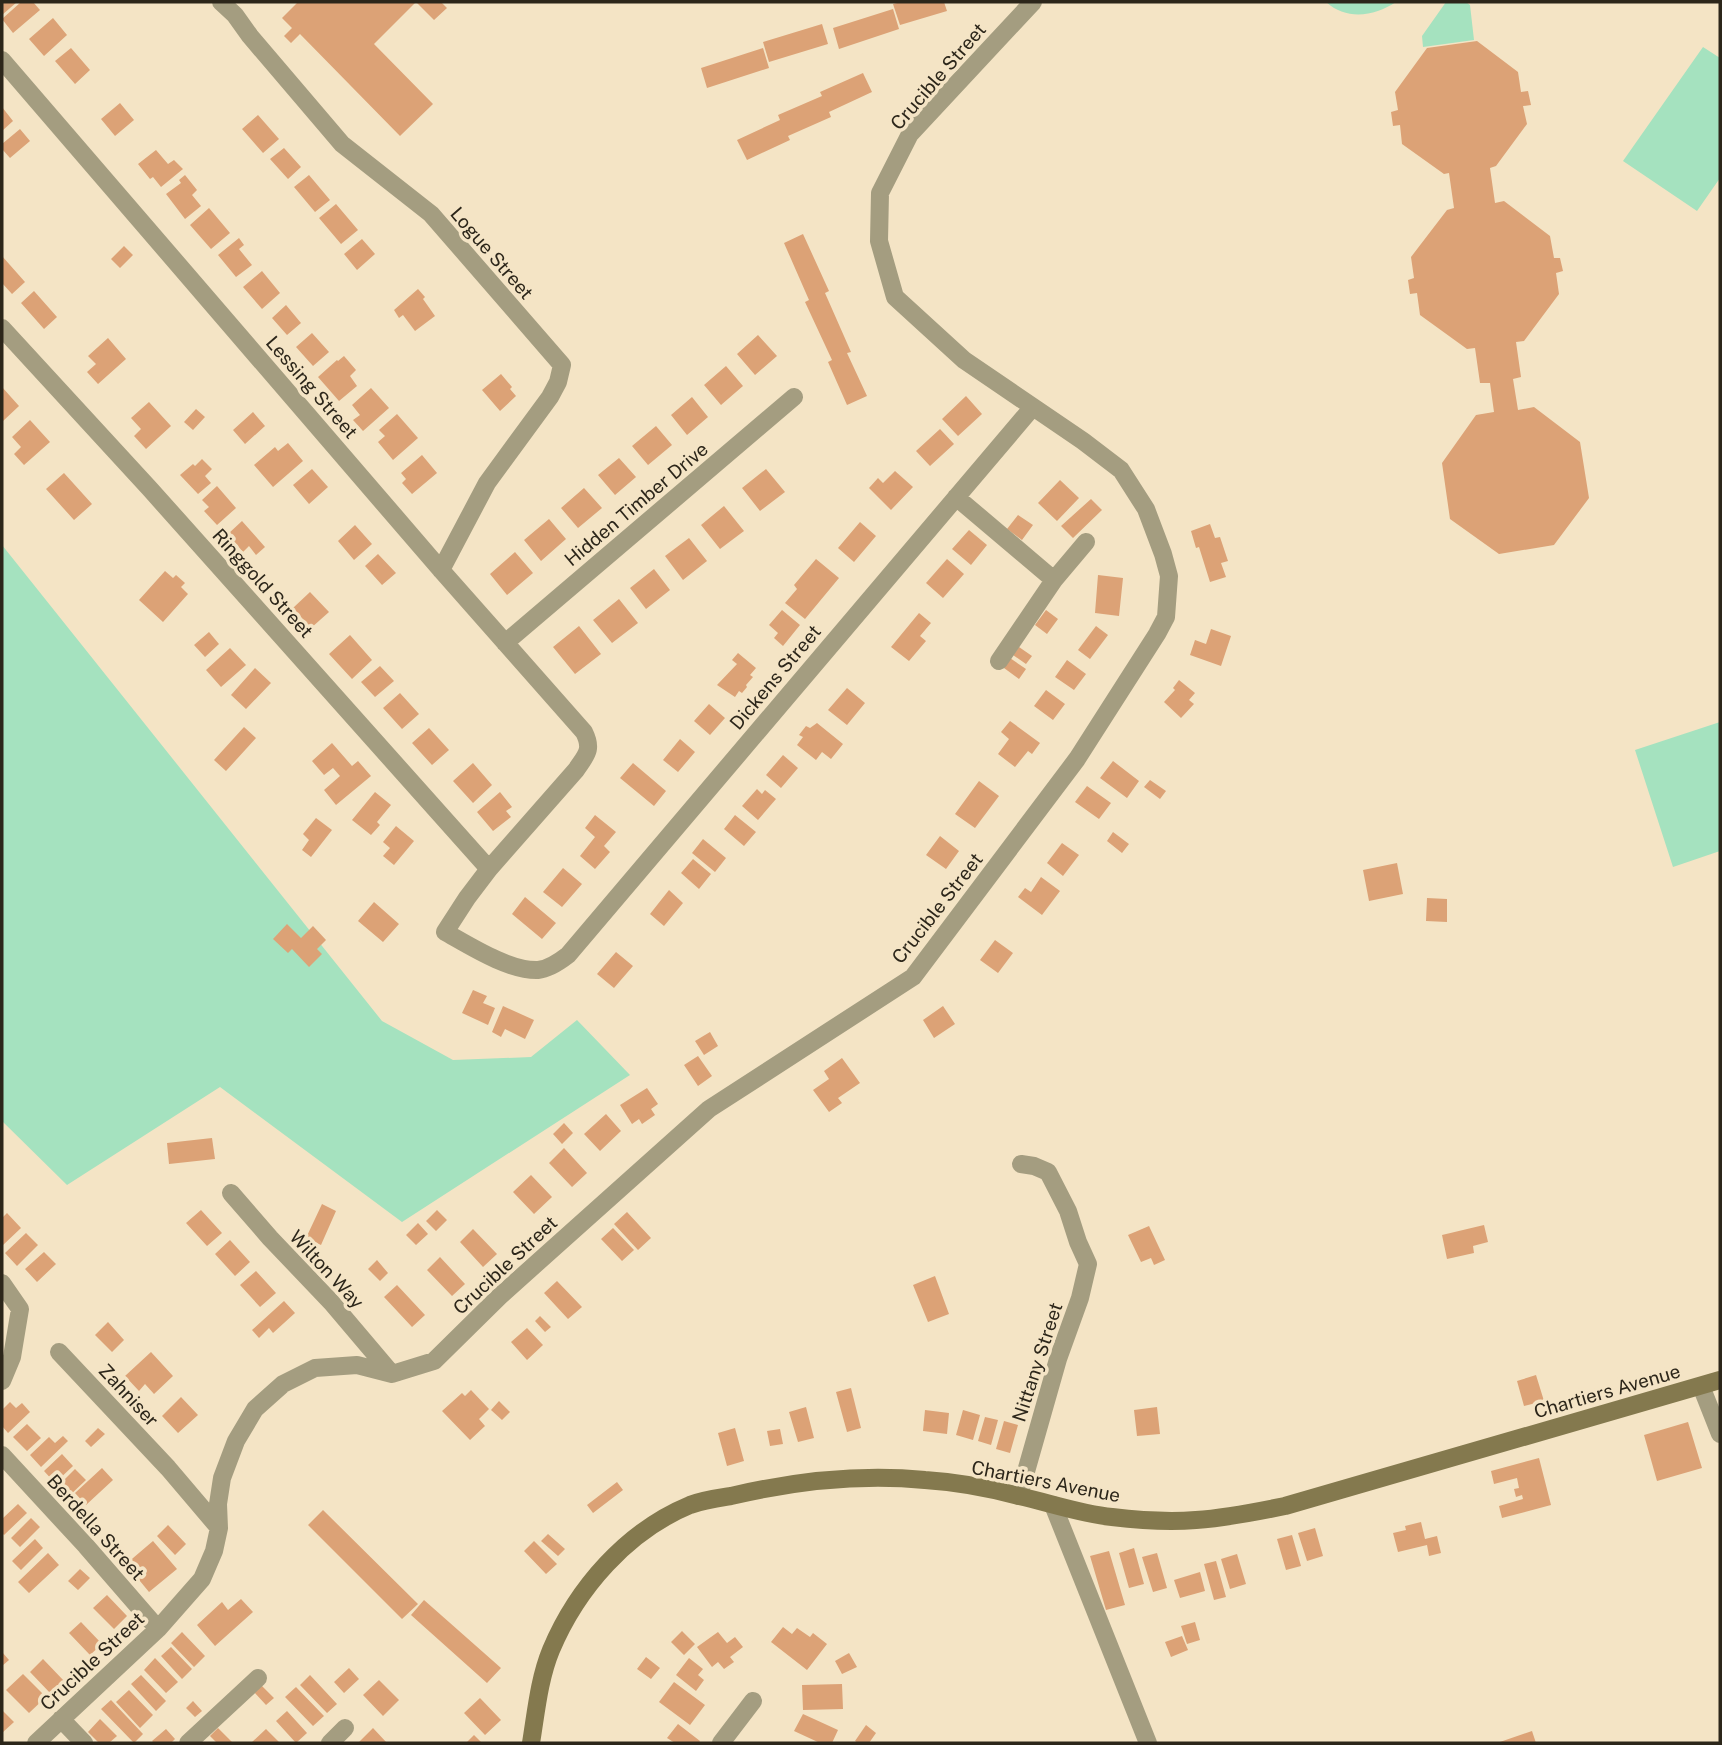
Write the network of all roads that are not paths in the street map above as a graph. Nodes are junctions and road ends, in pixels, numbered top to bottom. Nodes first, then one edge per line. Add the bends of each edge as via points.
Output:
1 (221, 2) edge
2 (1033, 2) edge
3 (2, 60) edge
4 (2, 328) edge
5 (794, 397) dead end
6 (1032, 408) junction
7 (956, 496) junction
8 (1086, 542) dead end
9 (441, 570) junction
10 (1054, 580) junction
11 (505, 643) junction
12 (999, 661) dead end
13 (489, 869) junction
14 (1021, 1164) dead end
15 (231, 1193) dead end
16 (2, 1283) edge
17 (59, 1352) dead end
18 (392, 1374) junction
19 (1720, 1380) edge
20 (2, 1381) edge
21 (1701, 1385) junction
22 (1720, 1434) edge
23 (2, 1455) edge
24 (1019, 1496) junction
25 (1054, 1505) junction
26 (219, 1528) junction
27 (158, 1629) junction
28 (258, 1678) dead end
29 (753, 1701) dead end
30 (61, 1719) junction
31 (345, 1728) dead end
32 (36, 1743) edge
33 (84, 1743) edge
34 (188, 1743) edge
35 (330, 1743) edge
36 (531, 1743) edge
37 (722, 1743) edge
38 (1148, 1743) edge

1 - 9 street, Logue Street via 342,144 431,214 562,365 550,397 487,483
2 - 6 street, Crucible Street via 910,134 880,193 879,241 895,298 964,360
3 - 9 street, Lessing Street
4 - 13 street, Ringgold Street
5 - 11 street, Hidden Timber Drive
6 - 7 street, Dickens Street
6 - 18 street, Crucible Street via 1121,470 1146,509 1169,576 1166,617 1077,760 913,977 709,1109 434,1361
7 - 10 street
7 - 13 street, Dickens Street via 568,955 537,970 484,954 445,932
8 - 10 street
9 - 11 street, Lessing Street
10 - 12 street
11 - 13 street, Lessing Street via 589,742 576,770
14 - 24 street, Nittany Street via 1048,1172 1088,1264
15 - 18 street, Wilton Way
16 - 20 street via 20,1309 12,1357
17 - 26 street, Zahniser
18 - 26 street, Crucible Street via 357,1365 315,1368 283,1384 255,1409 236,1441 222,1478
19 - 21 street, Chartiers Avenue
21 - 22 street
21 - 25 street, Chartiers Avenue via 1285,1506 1236,1516 1194,1520 1110,1517
23 - 27 street, Berdella Street
24 - 25 street, Chartiers Avenue
24 - 36 street, Chartiers Avenue via 925,1480 857,1478 756,1490 692,1504 663,1518 612,1557 570,1614 551,1651
25 - 38 street
26 - 27 street, Crucible Street via 202,1579
27 - 30 street, Crucible Street
28 - 34 street
29 - 37 street
30 - 32 street, Crucible Street
30 - 33 street
31 - 35 street

